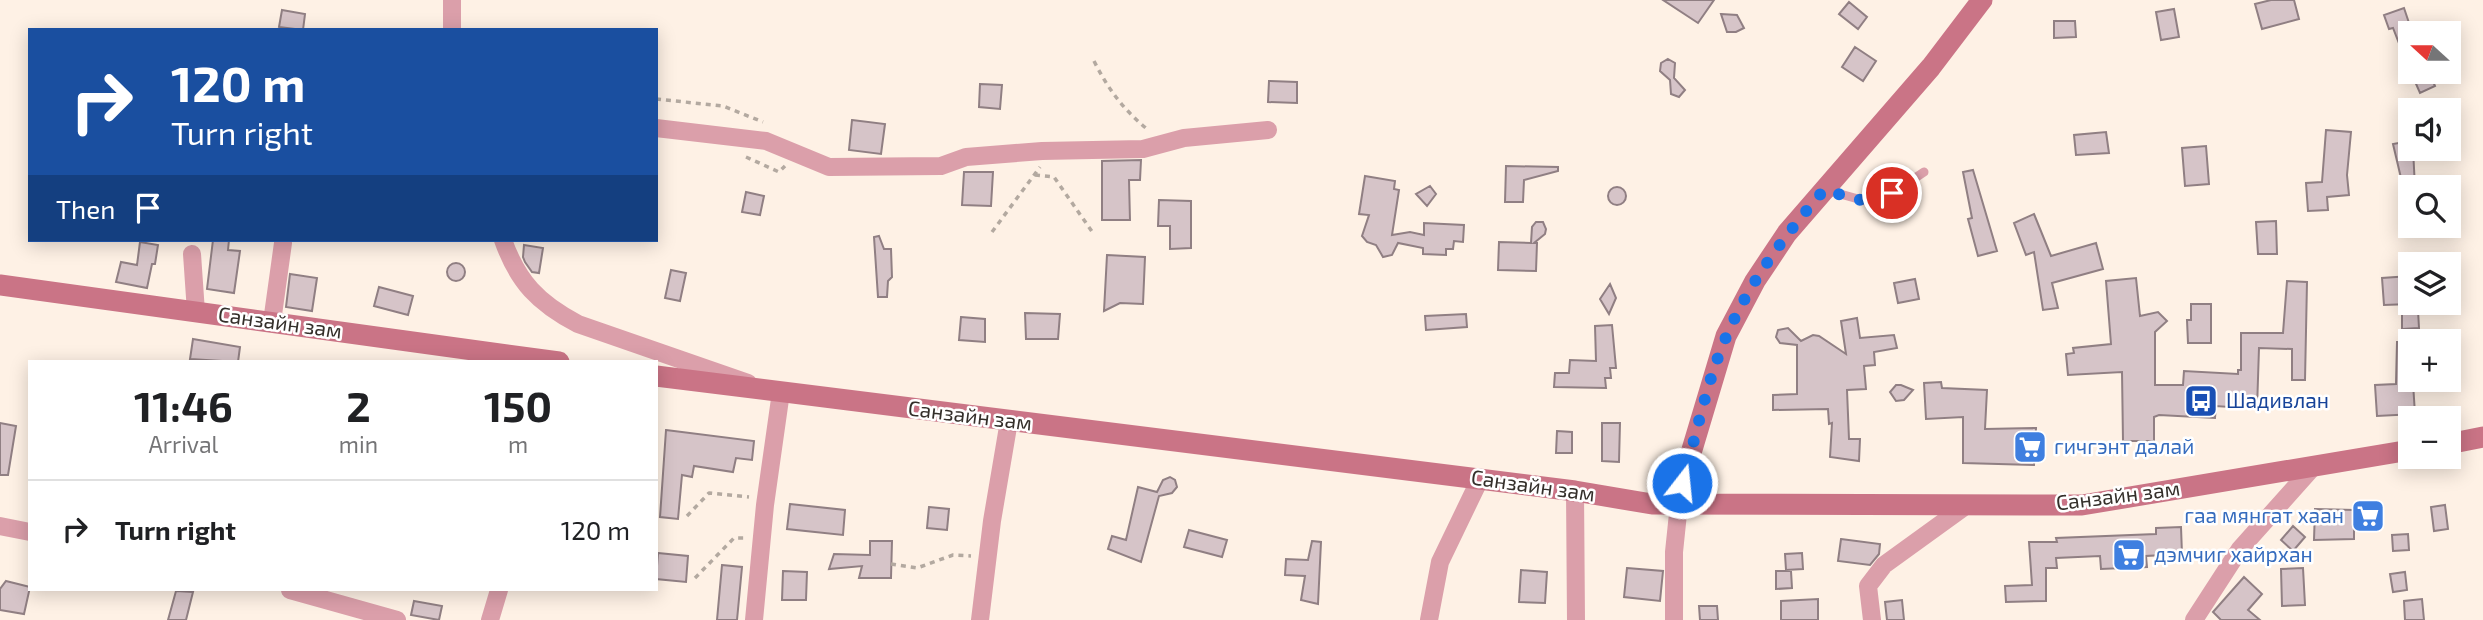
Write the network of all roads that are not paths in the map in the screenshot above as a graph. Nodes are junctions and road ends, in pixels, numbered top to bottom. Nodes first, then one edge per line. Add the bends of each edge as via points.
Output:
1 (452, 0) edge
2 (1982, 0) edge
3 (452, 28) edge
4 (658, 128) edge
5 (1268, 130) dead end
6 (1924, 172) dead end
7 (1824, 190) junction
8 (504, 242) edge
9 (283, 243) dead end
10 (192, 254) dead end
11 (0, 285) edge
12 (196, 312) junction
13 (272, 322) junction
14 (545, 360) edge
15 (658, 376) edge
16 (771, 391) junction
17 (1009, 421) junction
18 (2483, 437) edge
19 (2461, 441) edge
20 (2398, 452) edge
21 (2314, 466) junction
22 (1480, 479) junction
23 (1575, 491) junction
24 (1679, 504) junction
25 (1968, 505) junction
26 (0, 526) edge
27 (28, 532) edge
28 (294, 591) edge
29 (499, 591) edge
30 (397, 620) edge
31 (490, 620) edge
32 (754, 620) edge
33 (980, 620) edge
34 (1429, 620) edge
35 (1576, 620) edge
36 (1674, 620) edge
37 (1872, 620) edge
38 (2194, 620) edge

1 - 3 street
2 - 7 main road via 1931,67
4 - 5 street via 766,141 829,167 941,166 966,157 1143,149 1184,138
6 - 7 lane via 1875,204
7 - 24 main road via 1787,233 1726,336
8 - 16 street via 513,267 552,311
9 - 13 street
10 - 12 street
11 - 12 main road, Санзайн зам
12 - 13 main road, Санзайн зам
13 - 14 main road, Санзайн зам
15 - 16 main road, Санзайн зам
16 - 17 main road, Санзайн зам
16 - 32 street
17 - 22 main road, Санзайн зам
17 - 33 street
18 - 19 main road
20 - 21 main road, Санзайн зам
21 - 25 main road, Санзайн зам via 2082,505
21 - 38 street via 2240,549
22 - 23 main road, Санзайн зам
22 - 34 street via 1440,562
23 - 24 main road, Санзайн зам
23 - 35 street
24 - 25 main road, Санзайн зам
24 - 36 street
25 - 37 street via 1884,565 1868,586
26 - 27 street
28 - 30 street
29 - 31 street

